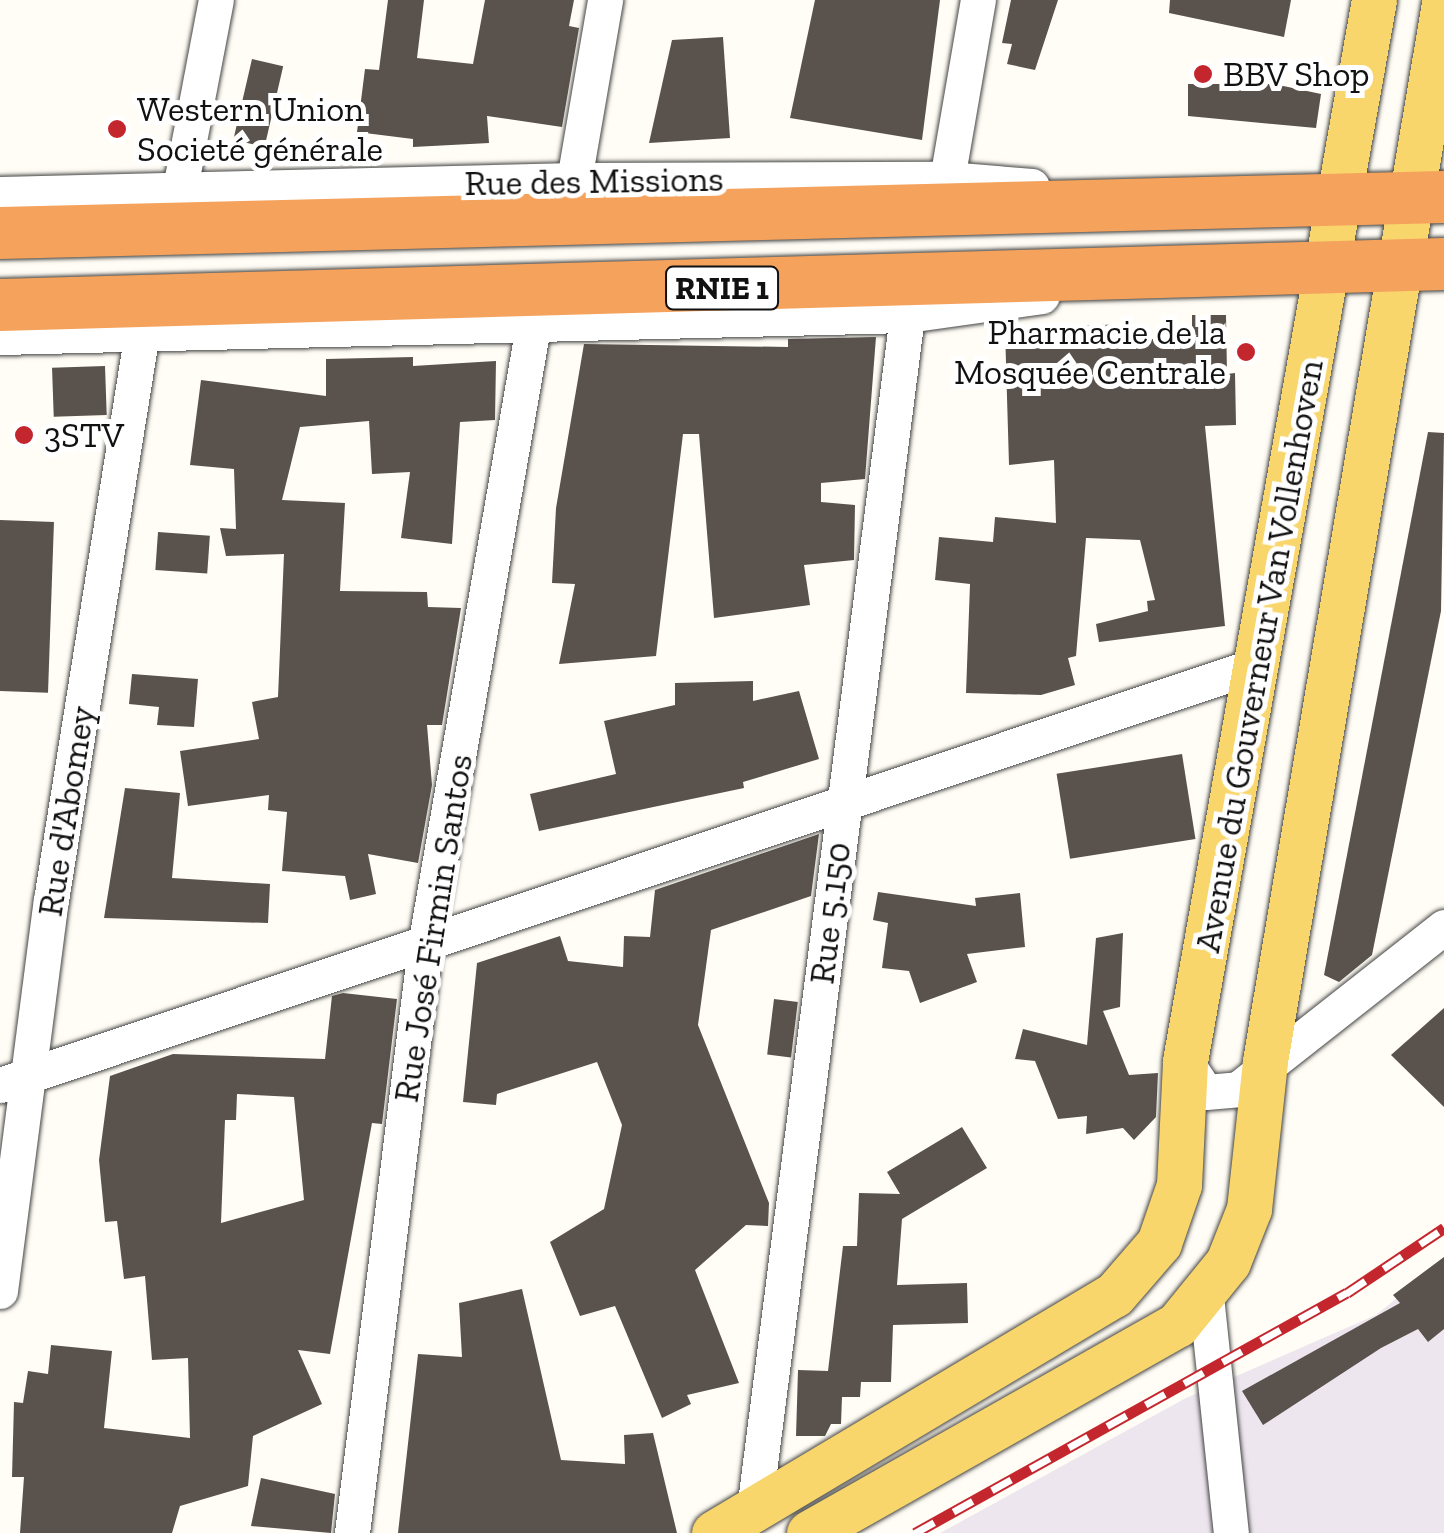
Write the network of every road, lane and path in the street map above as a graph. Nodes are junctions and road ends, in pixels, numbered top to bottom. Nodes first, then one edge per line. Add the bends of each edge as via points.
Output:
1 (216, 0) edge
2 (605, 0) edge
3 (978, 0) edge
4 (1374, 0) edge
5 (1444, 4) edge
6 (947, 178) junction
7 (574, 180) junction
8 (180, 188) junction
9 (0, 194) edge
10 (1429, 197) edge
11 (1342, 199) junction
12 (1187, 201) junction
13 (0, 234) edge
14 (1329, 262) junction
15 (1423, 265) edge
16 (1179, 277) junction
17 (0, 305) edge
18 (907, 315) junction
19 (533, 326) junction
20 (142, 332) junction
21 (0, 337) edge
22 (1260, 664) junction
23 (844, 801) junction
24 (1444, 926) edge
25 (426, 940) junction
26 (1265, 1061) junction
27 (1185, 1062) junction
28 (15, 1080) edge
29 (0, 1291) edge
30 (1206, 1296) junction
31 (754, 1510) junction
32 (352, 1533) edge
33 (714, 1533) edge
34 (809, 1533) edge
35 (1230, 1533) edge

1 - 8 street
2 - 7 street
3 - 6 street
4 - 11 main road, Avenue du Gouverneur Van Vollenhoven
5 - 10 main road, Avenue du Gouverneur Van Vollenhoven
6 - 7 street, Rue des Missions
6 - 12 street, Rue des Missions
7 - 8 street, Rue des Missions
8 - 9 street, Rue des Missions
10 - 11 highway, Rue des Missions / RNIE 1
10 - 15 main road, Avenue du Gouverneur Van Vollenhoven
11 - 12 highway, Rue des Missions / RNIE 1
11 - 14 main road, Avenue du Gouverneur Van Vollenhoven
12 - 13 highway, Rue des Missions / RNIE 1
14 - 15 highway, RNIE 1
14 - 16 highway, RNIE 1
14 - 22 main road, Avenue du Gouverneur Van Vollenhoven
15 - 26 main road, Avenue du Gouverneur Van Vollenhoven
16 - 17 highway, RNIE 1
16 - 18 street
18 - 19 street
18 - 23 street, Rue 5.150
19 - 20 street
19 - 25 street, Rue José Firmin Santos
20 - 21 street
20 - 28 street, Rue d'Abomey
22 - 23 street
22 - 27 main road, Avenue du Gouverneur Van Vollenhoven
23 - 25 street
23 - 31 street, Rue 5.150
24 - 26 street
25 - 28 street
25 - 32 street, Rue José Firmin Santos
26 - 27 street via 1238,1089 1216,1096 1191,1079
26 - 30 main road, Avenue du Gouverneur Van Vollenhoven via 1249,1209
27 - 31 main road, Avenue du Gouverneur Van Vollenhoven via 1172,1210 1150,1256 1114,1295
28 - 29 street, Rue d'Abomey
30 - 34 main road via 1177,1325
30 - 35 street
31 - 33 main road, Avenue du Gouverneur Van Vollenhoven

